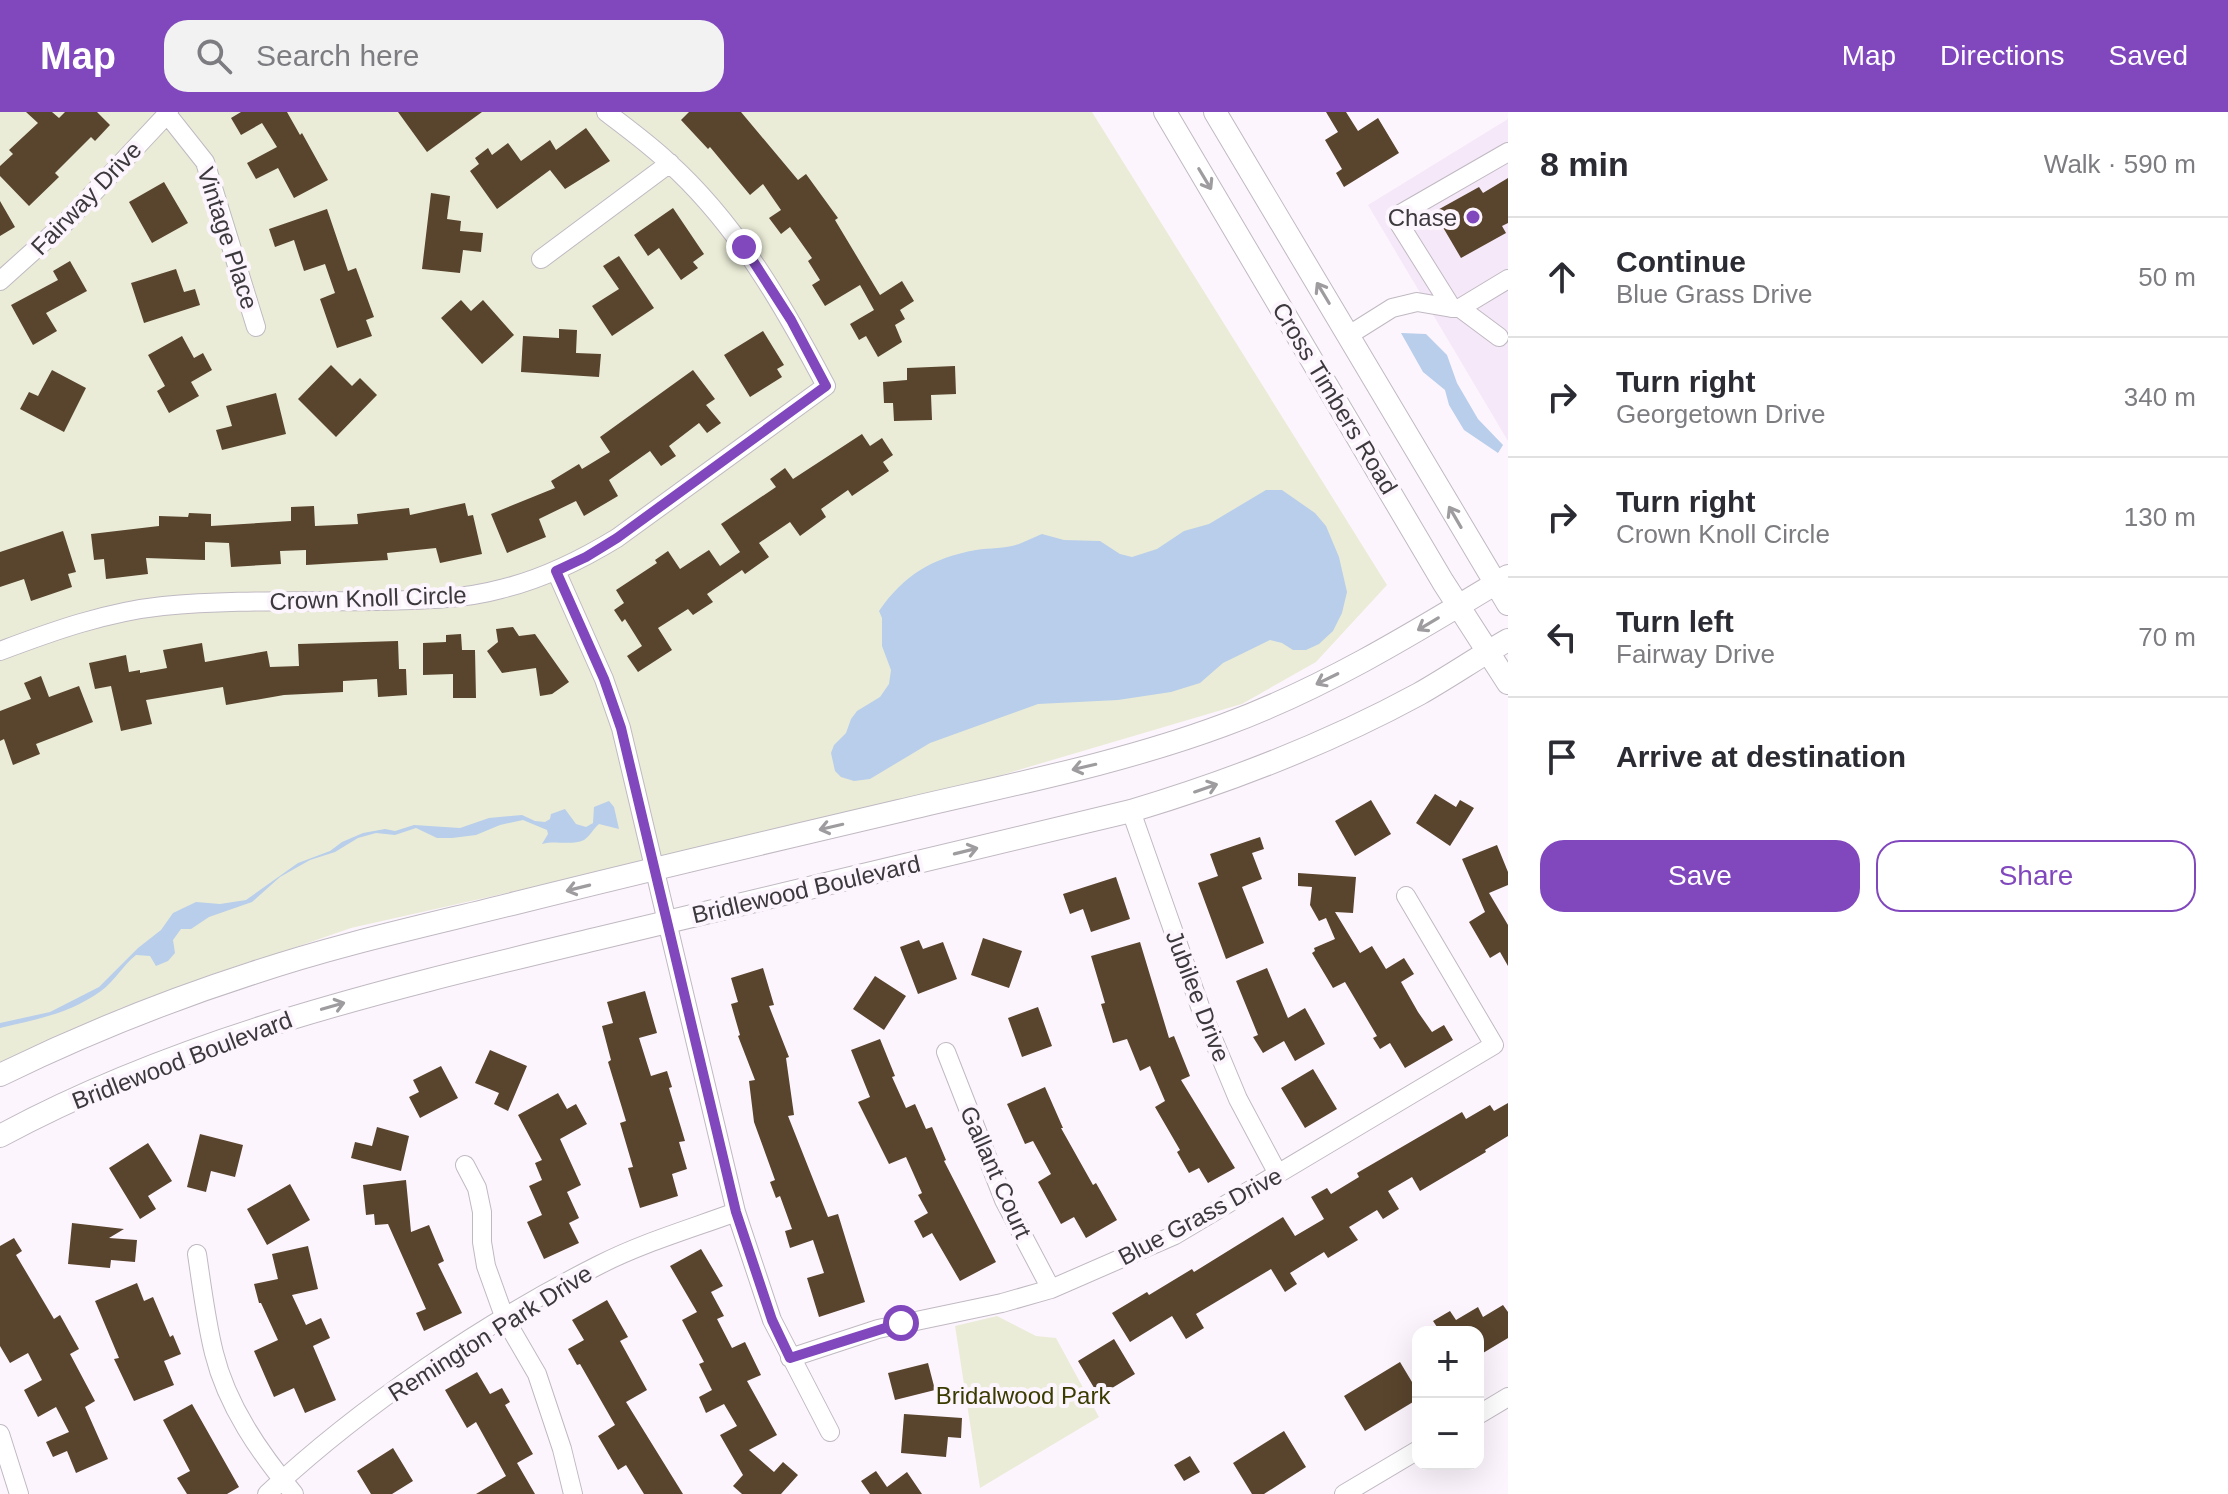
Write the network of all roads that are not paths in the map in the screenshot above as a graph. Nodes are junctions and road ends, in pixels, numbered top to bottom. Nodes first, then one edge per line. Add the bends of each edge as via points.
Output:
1 (606, 112) edge
2 (1165, 112) edge
3 (1215, 112) edge
4 (168, 113) edge
5 (1508, 152) edge
6 (670, 163) junction
7 (541, 259) dead end
8 (1508, 279) edge
9 (0, 281) edge
10 (1456, 308) junction
11 (256, 327) dead end
12 (1349, 335) junction
13 (1499, 337) dead end
14 (556, 571) junction
15 (1502, 580) edge
16 (1508, 604) edge
17 (1459, 605) junction
18 (1508, 640) edge
19 (0, 651) edge
20 (1488, 652) junction
21 (1508, 683) edge
22 (1131, 811) junction
23 (655, 868) junction
24 (1406, 896) dead end
25 (668, 922) junction
26 (946, 1052) dead end
27 (0, 1075) edge
28 (0, 1136) edge
29 (465, 1165) dead end
30 (1278, 1174) junction
31 (736, 1212) junction
32 (197, 1254) dead end
33 (1051, 1289) junction
34 (505, 1319) junction
35 (790, 1358) junction
36 (1508, 1397) edge
37 (1484, 1411) edge
38 (830, 1432) dead end
39 (0, 1434) edge
40 (1412, 1454) edge
41 (288, 1487) edge
42 (1353, 1492) edge
43 (19, 1494) edge
44 (267, 1494) edge
45 (573, 1494) edge

1 - 6 street
2 -> 17 main road, Cross Timbers Road
12 -> 3 main road, Cross Timbers Road
4 - 9 street, Fairway Drive via 68,220
4 - 11 street, Vintage Place via 209,171
5 - 10 street via 1395,217
6 - 7 street
6 - 14 street, Crown Knoll Circle via 744,247 826,386 617,538
8 - 10 street
10 - 12 street via 1417,302 1392,308
10 - 13 street
15 -> 12 main road, Cross Timbers Road
14 - 19 street, Crown Knoll Circle via 472,595 137,609
14 - 23 street via 614,707
15 - 16 main road, Cross Timbers Road
15 - 17 main road
17 - 20 main road, Cross Timbers Road
17 -> 23 main road via 1297,694 1178,741
18 - 20 main road, Bridlewood Boulevard
20 - 21 main road, Cross Timbers Road
22 -> 20 main road, Bridlewood Boulevard via 1299,752 1421,693
25 -> 22 main road, Bridlewood Boulevard
22 - 30 street, Jubilee Drive via 1203,1015 1238,1099
23 - 25 street
23 -> 27 main road via 253,972 102,1028
24 - 30 street, Blue Grass Drive via 1494,1045
28 -> 25 main road, Bridlewood Boulevard via 149,1069 289,1018
25 - 31 street
26 - 33 street, Gallant Court via 1004,1200
29 - 34 street via 477,1188 486,1266
30 - 33 street, Blue Grass Drive via 1175,1235
31 - 34 street, Remington Park Drive via 601,1264
31 - 35 street
32 - 41 street via 223,1381 254,1440
33 - 35 street, Blue Grass Drive via 878,1329
34 - 41 street, Remington Park Drive via 377,1403
34 - 45 street via 537,1374
35 - 38 street
36 - 37 street
39 - 43 street
40 - 42 street
41 - 44 street, Remington Park Drive

